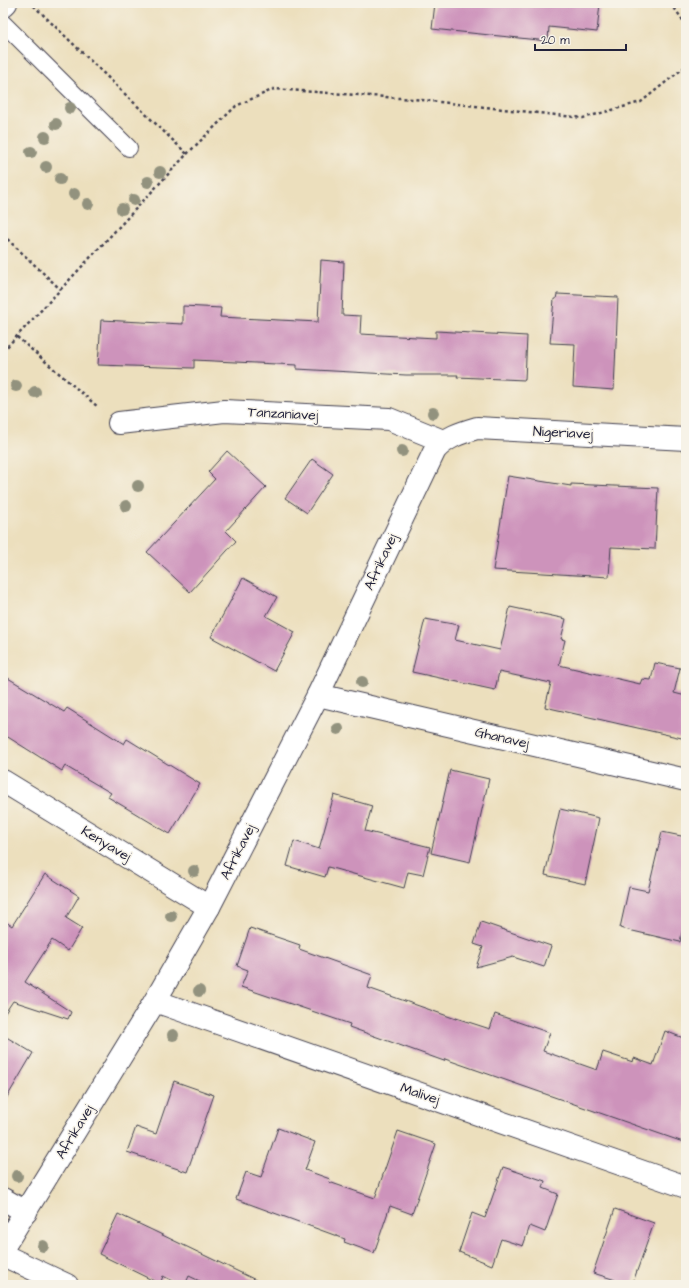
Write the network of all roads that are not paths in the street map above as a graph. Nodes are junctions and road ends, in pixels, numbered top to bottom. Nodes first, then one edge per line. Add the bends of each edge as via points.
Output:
1 (6, 3) edge
2 (3, 6) edge
3 (3, 23) edge
4 (129, 148) dead end
5 (119, 423) road end
6 (686, 439) edge
7 (443, 442) junction
8 (318, 695) junction
9 (686, 780) edge
10 (3, 781) edge
11 (209, 907) junction
12 (155, 1000) junction
13 (686, 1187) edge
14 (3, 1199) edge
15 (26, 1212) junction
16 (3, 1248) edge
17 (3, 1255) edge
18 (67, 1285) edge

1 - 2 street
3 - 4 lane
5 - 7 street, Tanzaniavej via 224,411 390,419
6 - 7 street, Nigeriavej via 477,428
7 - 8 street, Afrikavej via 429,461
8 - 9 street, Ghanavej
8 - 11 street, Afrikavej
10 - 11 street, Kenyavej
11 - 12 street, Afrikavej
12 - 13 street, Malivej
12 - 15 street, Afrikavej
14 - 15 street
15 - 16 street, Afrikavej
17 - 18 street

